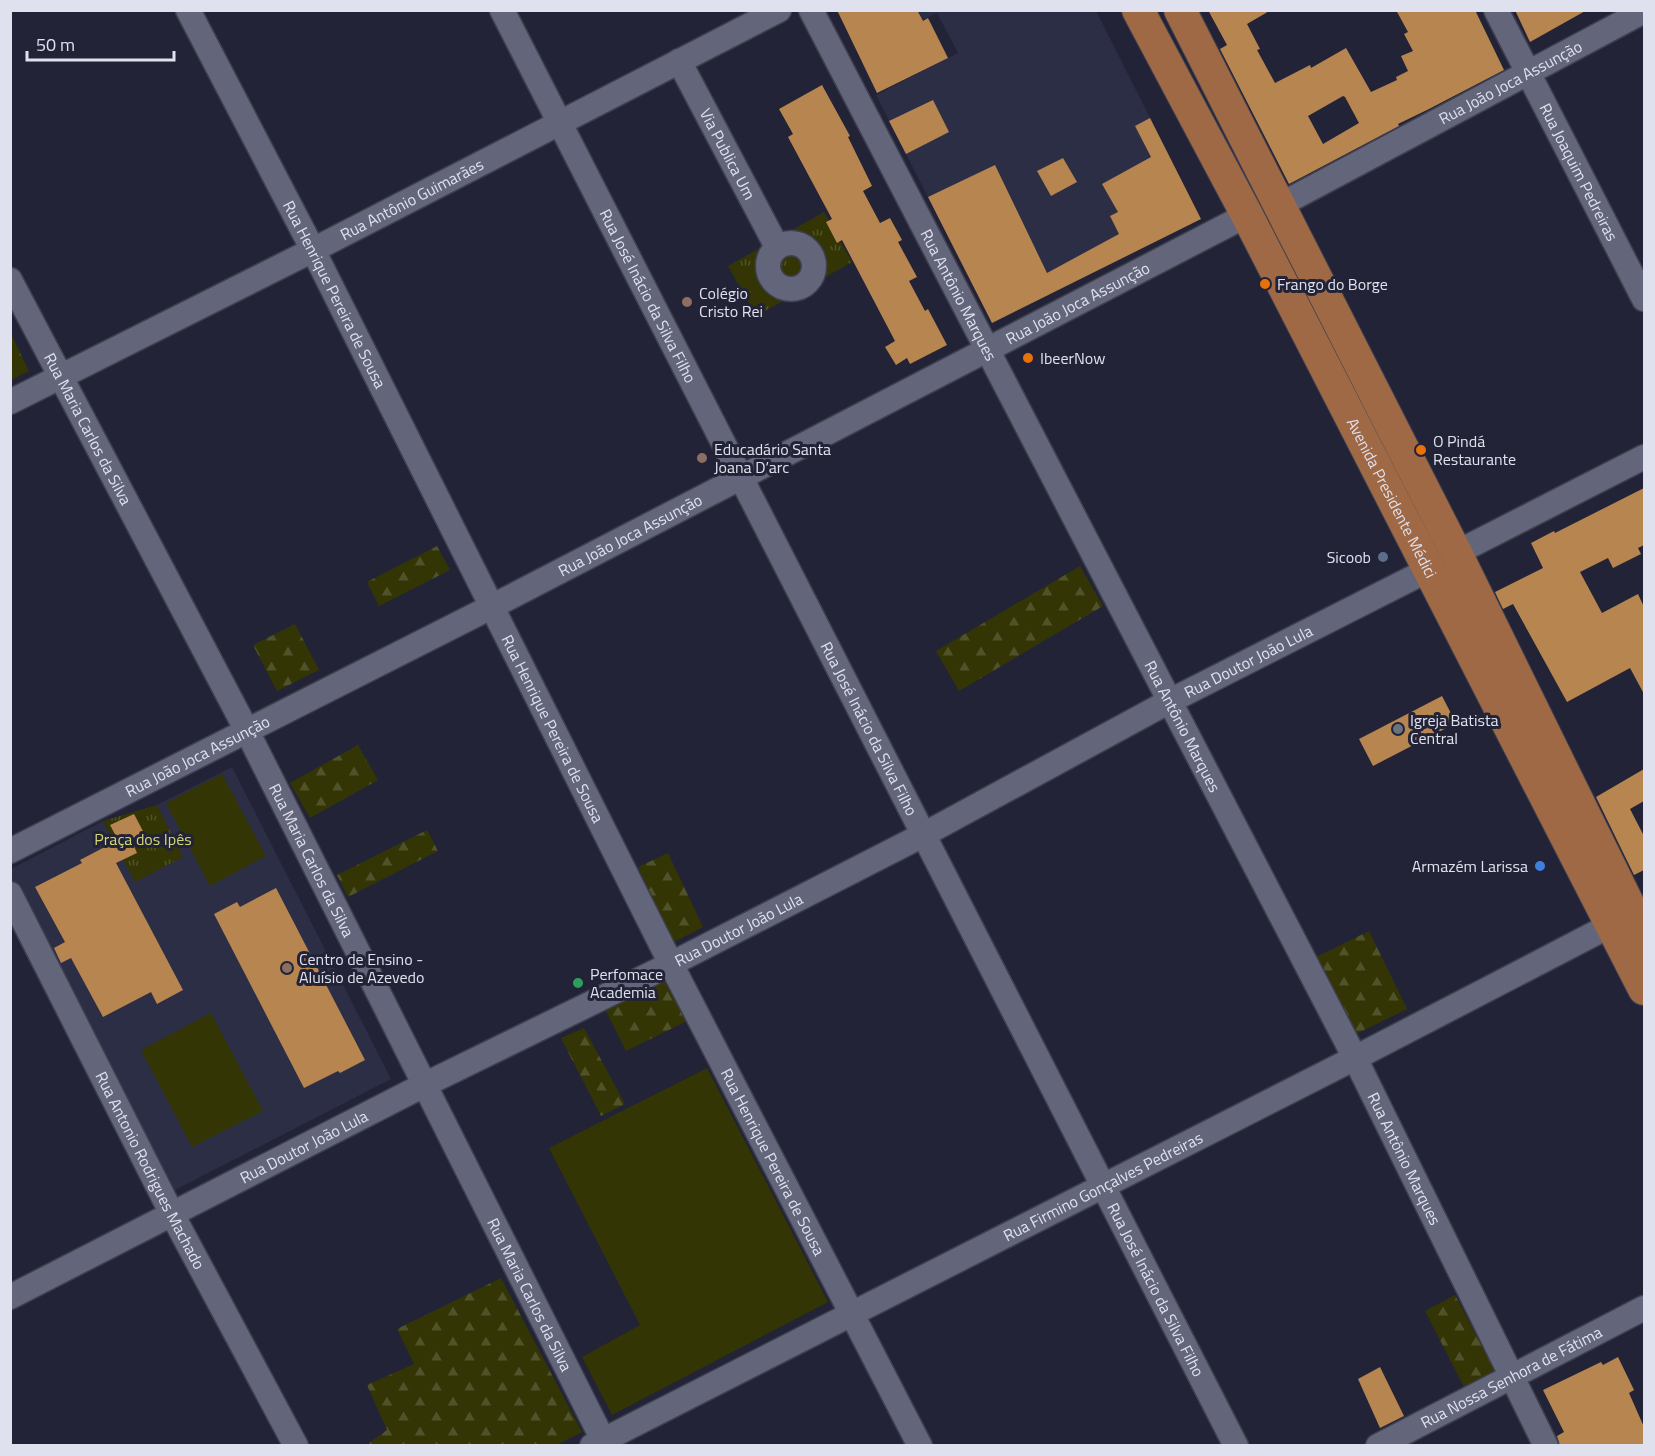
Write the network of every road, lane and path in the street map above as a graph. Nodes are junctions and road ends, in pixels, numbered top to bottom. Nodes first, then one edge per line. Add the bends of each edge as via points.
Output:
1 (188, 10) edge
2 (502, 10) edge
3 (780, 10) edge
4 (811, 10) edge
5 (1138, 10) edge
6 (1180, 10) edge
7 (1496, 10) edge
8 (1644, 11) edge
9 (680, 61) junction
10 (1208, 63) junction
11 (1528, 73) junction
12 (1174, 81) junction
13 (560, 122) junction
14 (1280, 205) junction
15 (1247, 215) junction
16 (777, 247) dead end
17 (313, 250) junction
18 (10, 280) edge
19 (1644, 299) edge
20 (987, 350) junction
21 (60, 377) junction
22 (10, 402) edge
23 (1644, 457) edge
24 (741, 477) junction
25 (1456, 553) junction
26 (1430, 569) junction
27 (493, 606) junction
28 (1168, 702) junction
29 (247, 731) junction
30 (1532, 736) junction
31 (923, 835) junction
32 (10, 851) edge
33 (10, 894) edge
34 (1628, 908) edge
35 (1644, 936) edge
36 (671, 964) junction
37 (1644, 989) edge
38 (1354, 1058) junction
39 (424, 1085) junction
40 (1103, 1186) junction
41 (172, 1214) junction
42 (10, 1297) edge
43 (1644, 1308) edge
44 (852, 1312) junction
45 (1512, 1376) junction
46 (600, 1444) edge
47 (296, 1446) edge
48 (920, 1446) edge
49 (1236, 1446) edge
50 (1378, 1446) edge
51 (1546, 1446) edge

1 - 17 street, Rua Henrique Pereira de Sousa
2 - 13 street, Rua José Inácio da Silva Filho
3 - 9 street, Rua Antônio Guimarães
4 - 20 street, Rua Antônio Marques
5 - 12 main road, Avenida Presidente Médici
6 - 10 main road, Avenida Presidente Médici
7 - 11 street, Rua Joaquim Pedreiras
8 - 11 street, Rua João Joca Assunção
9 - 13 street, Rua Antônio Guimarães
9 - 16 street, Via Publica Um
10 - 12 main road
10 - 14 main road, Avenida Presidente Médici
11 - 14 street, Rua João Joca Assunção
11 - 19 street, Rua Joaquim Pedreiras
12 - 15 main road, Avenida Presidente Médici
13 - 17 street, Rua Antônio Guimarães
13 - 24 street, Rua José Inácio da Silva Filho
14 - 25 main road, Avenida Presidente Médici
15 - 20 street, Rua João Joca Assunção
15 - 26 main road, Avenida Presidente Médici
17 - 21 street, Rua Antônio Guimarães
17 - 27 street, Rua Henrique Pereira de Sousa
18 - 21 street, Rua Maria Carlos da Silva
20 - 24 street, Rua João Joca Assunção
20 - 28 street, Rua Antônio Marques
21 - 22 street, Rua Antônio Guimarães
21 - 29 street, Rua Maria Carlos da Silva
23 - 25 street
24 - 27 street, Rua João Joca Assunção
24 - 31 street, Rua José Inácio da Silva Filho
25 - 30 main road, Avenida Presidente Médici
26 - 28 street, Rua Doutor João Lula
26 - 30 main road, Avenida Presidente Médici
27 - 29 street, Rua João Joca Assunção
27 - 36 street, Rua Henrique Pereira de Sousa
28 - 31 street, Rua Doutor João Lula
28 - 38 street, Rua Antônio Marques
29 - 32 street, Rua João Joca Assunção
29 - 39 street, Rua Maria Carlos da Silva
30 - 34 main road, Avenida Presidente Médici
31 - 36 street, Rua Doutor João Lula
31 - 40 street, Rua José Inácio da Silva Filho
33 - 41 street, Rua Antonio Rodrigues Machado
34 - 35 main road, Avenida Presidente Médici
34 - 37 main road, Avenida Presidente Médici
34 - 38 street, Rua Firmino Gonçalves Pedreiras
36 - 39 street, Rua Doutor João Lula
36 - 44 street, Rua Henrique Pereira de Sousa
38 - 40 street, Rua Firmino Gonçalves Pedreiras
38 - 45 street, Rua Antônio Marques
39 - 41 street, Rua Doutor João Lula
39 - 46 street, Rua Maria Carlos da Silva
40 - 44 street, Rua Firmino Gonçalves Pedreiras
40 - 49 street, Rua José Inácio da Silva Filho
41 - 42 street, Rua Doutor João Lula
41 - 47 street, Rua Antonio Rodrigues Machado
43 - 45 street, Rua Nossa Senhora de Fátima
44 - 46 street, Rua Firmino Gonçalves Pedreiras
44 - 48 street, Rua Henrique Pereira de Sousa
45 - 50 street, Rua Nossa Senhora de Fátima
45 - 51 street, Rua Antônio Marques

